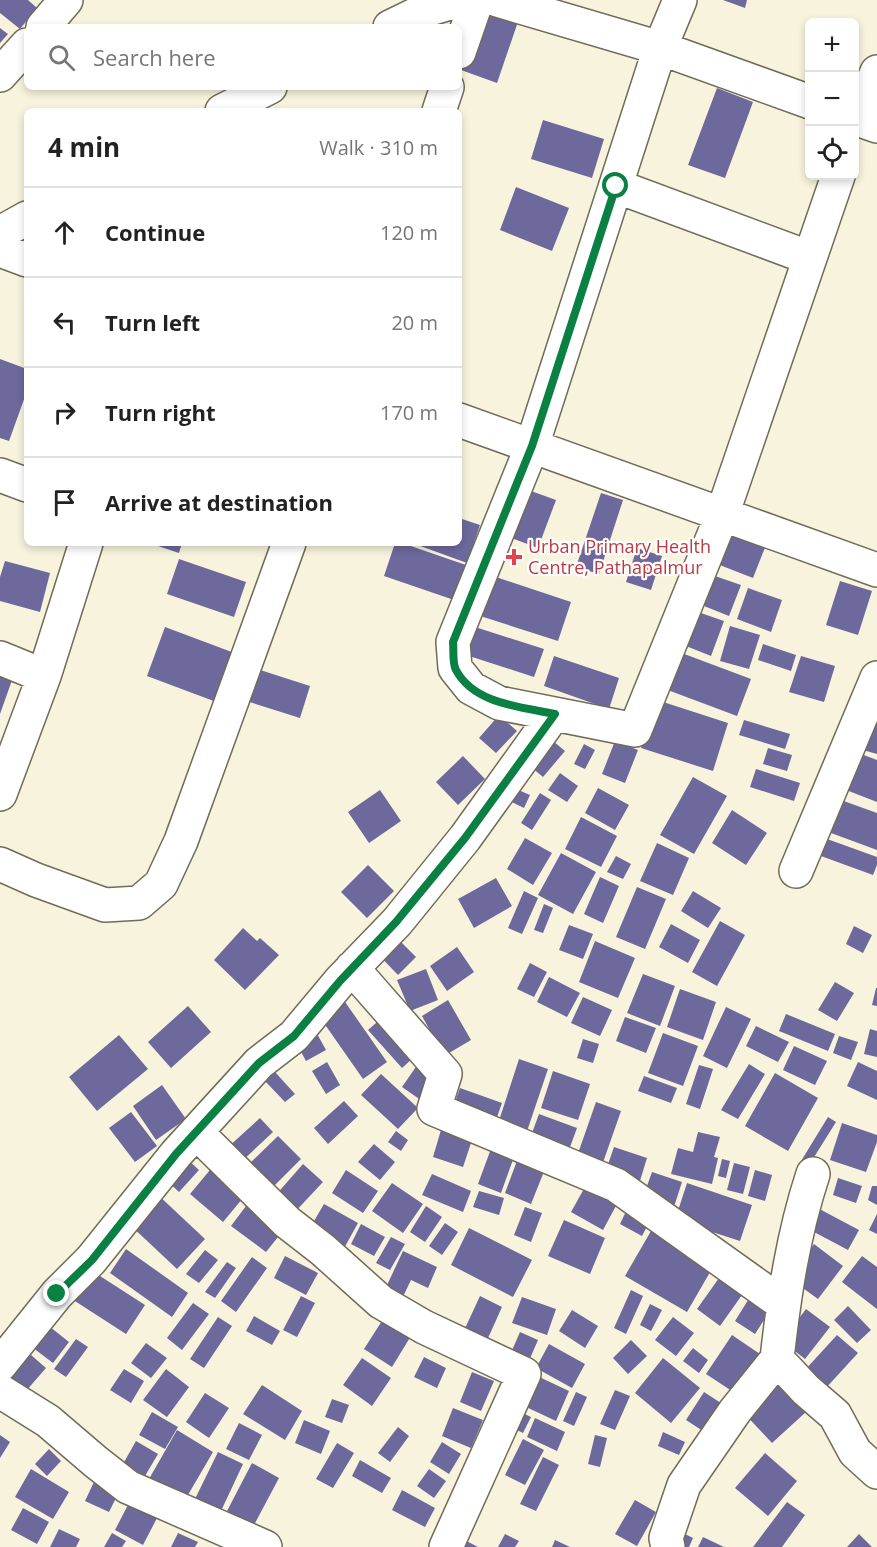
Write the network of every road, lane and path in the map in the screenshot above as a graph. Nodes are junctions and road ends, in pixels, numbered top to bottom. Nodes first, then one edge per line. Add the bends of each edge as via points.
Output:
1 (66, 0) edge
2 (460, 0) edge
3 (477, 0) edge
4 (497, 0) edge
5 (680, 0) edge
6 (425, 5) edge
7 (46, 24) edge
8 (395, 24) edge
9 (462, 43) edge
10 (24, 48) edge
11 (660, 48) junction
12 (877, 72) edge
13 (0, 75) edge
14 (264, 90) edge
15 (446, 90) edge
16 (805, 100) edge
17 (228, 108) edge
18 (440, 108) edge
19 (861, 123) edge
20 (837, 180) edge
21 (616, 186) junction
22 (24, 220) edge
23 (0, 233) edge
24 (0, 250) edge
25 (810, 258) junction
26 (24, 259) edge
27 (462, 421) edge
28 (532, 446) junction
29 (0, 475) edge
30 (24, 484) edge
31 (722, 515) junction
32 (85, 546) edge
33 (288, 546) edge
34 (877, 570) edge
35 (0, 658) edge
36 (44, 676) junction
37 (877, 678) edge
38 (555, 714) junction
39 (0, 794) edge
40 (0, 864) edge
41 (796, 871) dead end
42 (352, 968) junction
43 (196, 1132) junction
44 (813, 1174) dead end
45 (783, 1304) junction
46 (777, 1359) junction
47 (0, 1365) edge
48 (0, 1391) edge
49 (877, 1472) edge
50 (206, 1535) edge
51 (265, 1547) edge
52 (446, 1547) edge
53 (668, 1547) edge

1 - 7 street
2 - 6 street
3 - 9 street
4 - 11 street
5 - 11 street
6 - 8 street
10 - 13 street
11 - 16 street
11 - 21 street
12 - 19 street
14 - 17 street
15 - 18 street
20 - 25 street
21 - 25 street
21 - 28 street
22 - 23 street
24 - 26 street
25 - 31 street
27 - 28 street
28 - 31 street
28 - 38 street via 453,642 455,668 471,688 499,703
29 - 30 street
31 - 34 street
31 - 38 street via 635,730
32 - 36 street
33 - 40 street via 182,841 161,884 139,903 105,905
35 - 36 street
36 - 39 street
37 - 41 street
38 - 42 street via 465,838 396,922
42 - 43 street via 294,1036 259,1063
42 - 45 street via 445,1074 434,1109 616,1185
43 - 47 street
43 - 52 street via 287,1222 381,1302 524,1374
44 - 45 street via 801,1212
45 - 46 street
46 - 49 street via 835,1415 855,1452
46 - 53 street via 684,1485 666,1538
48 - 50 street via 48,1421 128,1486
50 - 51 street

